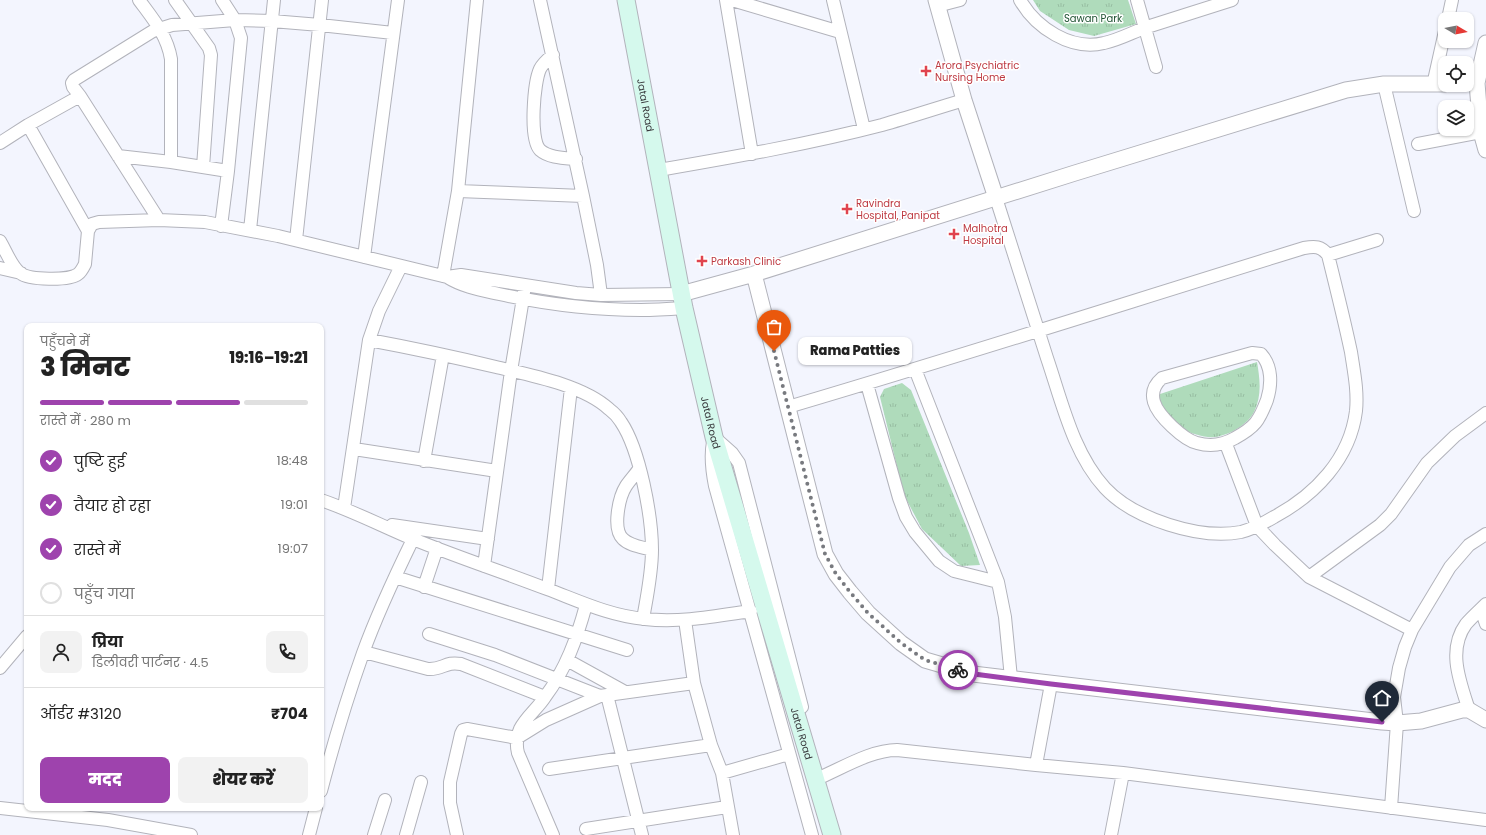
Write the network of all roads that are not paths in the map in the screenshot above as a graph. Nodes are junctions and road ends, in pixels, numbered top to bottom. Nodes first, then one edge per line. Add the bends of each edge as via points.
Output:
1 (139, 0) edge
2 (175, 0) edge
3 (222, 0) edge
4 (274, 0) edge
5 (322, 0) edge
6 (398, 0) edge
7 (477, 0) edge
8 (540, 0) edge
9 (626, 0) edge
10 (726, 0) edge
11 (732, 0) edge
12 (832, 0) edge
13 (960, 0) edge
14 (1020, 0) edge
15 (1137, 0) edge
16 (1232, 0) edge
17 (1452, 0) edge
18 (937, 3) edge
19 (1449, 12) edge
20 (235, 20) junction
21 (272, 21) junction
22 (194, 25) junction
23 (320, 25) junction
24 (1145, 27) junction
25 (160, 28) junction
26 (840, 32) junction
27 (393, 33) junction
28 (1486, 43) edge
29 (553, 55) junction
30 (1156, 67) dead end
31 (1474, 78) edge
32 (1384, 84) junction
33 (1438, 84) edge
34 (1474, 92) edge
35 (80, 96) junction
36 (964, 100) junction
37 (28, 125) junction
38 (864, 129) junction
39 (1484, 140) edge
40 (0, 143) edge
41 (1418, 144) dead end
42 (752, 154) junction
43 (118, 156) junction
44 (576, 159) junction
45 (171, 162) junction
46 (203, 167) junction
47 (659, 170) junction
48 (228, 171) junction
49 (458, 191) junction
50 (583, 196) junction
51 (996, 198) junction
52 (1414, 211) dead end
53 (159, 220) junction
54 (221, 226) junction
55 (250, 230) junction
56 (88, 231) junction
57 (296, 240) junction
58 (1376, 240) dead end
59 (0, 241) edge
60 (1328, 254) junction
61 (364, 257) junction
62 (401, 266) junction
63 (0, 268) edge
64 (21, 273) junction
65 (754, 274) junction
66 (445, 276) junction
67 (525, 286) junction
68 (601, 295) junction
69 (523, 299) junction
70 (683, 301) junction
71 (1038, 330) junction
72 (369, 340) junction
73 (443, 355) junction
74 (915, 369) junction
75 (511, 371) junction
76 (867, 384) junction
77 (571, 388) junction
78 (788, 407) junction
79 (1486, 413) edge
80 (714, 437) junction
81 (1226, 444) junction
82 (354, 449) junction
83 (424, 461) junction
84 (639, 469) junction
85 (497, 472) junction
86 (324, 501) edge
87 (344, 508) junction
88 (378, 523) junction
89 (1257, 526) junction
90 (1486, 534) edge
91 (488, 538) junction
92 (413, 539) junction
93 (437, 548) junction
94 (652, 550) junction
95 (484, 566) junction
96 (395, 577) junction
97 (1309, 577) junction
98 (998, 582) junction
99 (424, 587) junction
100 (548, 589) junction
101 (586, 605) junction
102 (1484, 606) edge
103 (751, 611) junction
104 (643, 619) junction
105 (685, 620) junction
106 (1486, 624) edge
107 (1412, 630) junction
108 (429, 634) dead end
109 (578, 635) junction
110 (24, 640) edge
111 (627, 650) dead end
112 (364, 652) junction
113 (567, 660) junction
114 (0, 668) edge
115 (1011, 678) junction
116 (558, 679) junction
117 (694, 683) junction
118 (1051, 684) junction
119 (625, 692) junction
120 (604, 695) junction
121 (545, 697) junction
122 (1469, 710) junction
123 (1486, 720) edge
124 (1397, 723) junction
125 (517, 738) junction
126 (711, 745) junction
127 (789, 754) junction
128 (623, 758) junction
129 (1036, 765) junction
130 (549, 769) dead end
131 (722, 773) junction
132 (1123, 773) junction
133 (821, 777) junction
134 (324, 780) edge
135 (420, 782) dead end
136 (385, 800) dead end
137 (727, 807) junction
138 (0, 808) edge
139 (1391, 808) junction
140 (24, 811) edge
141 (27, 811) edge
142 (315, 811) edge
143 (1486, 820) edge
144 (638, 821) junction
145 (586, 829) dead end
146 (191, 835) edge
147 (309, 835) edge
148 (374, 835) edge
149 (406, 835) edge
150 (457, 835) edge
151 (553, 835) edge
152 (642, 835) edge
153 (733, 835) edge
154 (812, 835) edge
155 (832, 835) edge
156 (838, 835) edge
157 (1111, 835) edge

1 - 25 street
2 - 22 street
3 - 20 street
4 - 21 street
5 - 23 street
6 - 27 street
7 - 49 street
8 - 29 street
9 - 47 main road, Jatal Road
10 - 42 street
11 - 26 street
12 - 26 street
13 - 18 street
14 - 24 street via 1035,21 1047,30 1088,45 1104,43
15 - 24 street
16 - 24 street
17 - 19 street
18 - 36 street
20 - 21 street
20 - 22 street
20 - 48 street via 241,38
21 - 23 street
21 - 55 street
22 - 25 street
22 - 46 street via 211,55
23 - 27 street
23 - 57 street
24 - 30 street
25 - 35 street via 74,80 73,87
25 - 45 street via 172,59
26 - 38 street
27 - 61 street
28 - 31 street
29 - 44 street
29 - 44 street via 544,63 538,75 533,120 536,144 547,154
32 - 33 street
32 - 51 street via 1346,90
32 - 52 street
34 - 39 street
35 - 37 street
35 - 43 street
36 - 38 street
36 - 51 street
37 - 40 street
37 - 56 street
38 - 42 street
39 - 41 street
42 - 47 street
43 - 45 street
43 - 53 street
44 - 50 street
45 - 46 street
46 - 48 street
47 - 70 main road, Jatal Road
48 - 54 street
49 - 50 street
49 - 66 street
50 - 68 street
51 - 65 street
51 - 71 street
53 - 54 street via 205,222
53 - 56 street via 99,222 92,224
54 - 55 street
55 - 57 street
56 - 64 street via 85,264 78,275 66,278 29,277
57 - 61 street
58 - 60 street
59 - 64 street
60 - 71 street via 1323,248 1304,248
60 - 89 street via 1357,386 1356,412 1349,439 1340,459 1328,476 1310,494 1283,513
61 - 62 street
62 - 66 street
62 - 72 street via 379,311
63 - 64 street
65 - 70 street
65 - 78 street
66 - 67 street via 461,275
66 - 69 street via 466,286
67 - 68 street
67 - 69 street
68 - 70 street
69 - 70 street via 626,310 643,310
69 - 75 street
70 - 80 main road, Jatal Road
71 - 74 street
71 - 89 street via 1076,441 1090,470 1106,489 1126,506 1172,526 1225,534 1243,532
72 - 73 street
72 - 82 street
73 - 75 street
73 - 83 street
74 - 76 street
74 - 98 street
75 - 77 street
75 - 85 street
76 - 78 street
76 - 98 street via 899,498 915,532 939,561 954,571
77 - 84 street via 594,398 621,421 632,442
77 - 100 street
78 - 115 street via 825,554 850,592 868,613 901,643 925,660 974,674
79 - 97 street via 1455,436 1427,463 1380,526
80 - 103 street via 712,451 715,486
80 - 133 street via 739,463
80 - 155 main road, Jatal Road
81 - 81 street via 1250,430 1261,415 1269,395 1271,379 1267,360 1261,354 1252,353 1162,378 1153,390 1154,402 1161,415 1187,440 1211,446
81 - 89 street
82 - 83 street
82 - 87 street
83 - 85 street
84 - 94 street
84 - 94 street via 621,496 617,523 623,540
85 - 91 street
86 - 87 street
87 - 88 street
88 - 91 street
88 - 92 street
89 - 97 street
90 - 107 street via 1469,545 1450,567
91 - 95 street
92 - 93 street
92 - 96 street
93 - 95 street
93 - 99 street
94 - 104 street
95 - 100 street
96 - 99 street
96 - 112 street
97 - 107 street
98 - 115 street via 1005,617
99 - 109 street
100 - 101 street
101 - 104 street
101 - 109 street
102 - 106 street
102 - 122 street via 1467,623 1456,646 1455,660
103 - 105 street
103 - 127 street
104 - 105 street
105 - 117 street
107 - 124 street via 1398,668 1394,697
108 - 116 street
109 - 111 street
109 - 113 street
110 - 114 street
112 - 121 street via 428,669 441,668 449,663 461,664
112 - 134 street
113 - 116 street
113 - 119 street
115 - 118 street
116 - 120 street
116 - 121 street
117 - 119 street
117 - 126 street
118 - 124 street
118 - 129 street
119 - 120 street
120 - 125 street via 546,720
120 - 128 street
121 - 125 street via 520,729
122 - 123 street
122 - 124 street via 1421,721
124 - 139 street
125 - 150 street via 467,729 461,734 450,782 450,803
125 - 151 street via 518,752
126 - 128 street
126 - 131 street
127 - 131 street
127 - 154 street
128 - 130 street
128 - 144 street
129 - 132 street
129 - 133 street via 887,750
131 - 137 street
132 - 139 street
132 - 157 street
133 - 156 street
135 - 149 street
136 - 148 street
137 - 144 street
137 - 153 street
138 - 140 street
139 - 143 street
141 - 146 street via 108,820
142 - 147 street
144 - 145 street
144 - 152 street

